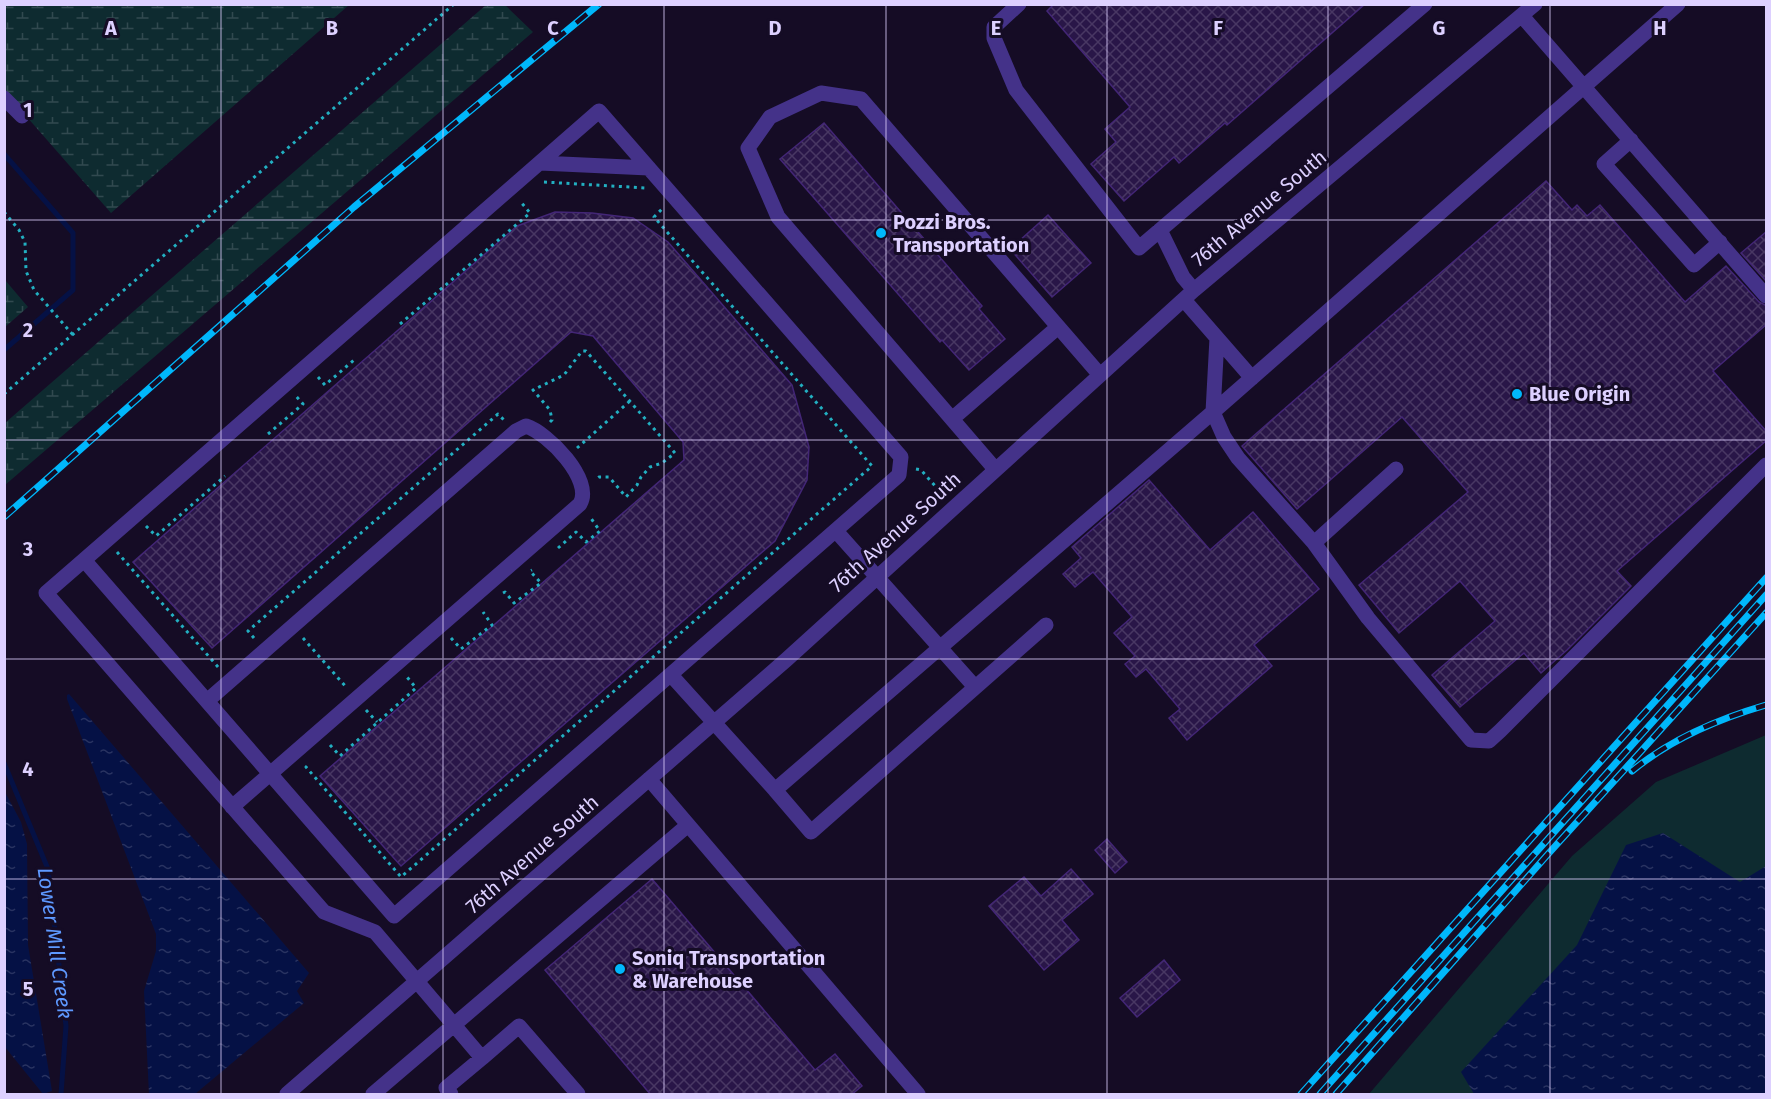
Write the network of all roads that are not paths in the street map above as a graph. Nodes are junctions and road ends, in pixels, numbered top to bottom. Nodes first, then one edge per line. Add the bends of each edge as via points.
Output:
1 (1019, 4) edge
2 (1425, 4) edge
3 (1535, 4) edge
4 (1678, 4) edge
5 (1522, 16) junction
6 (1584, 87) junction
7 (4, 98) edge
8 (22, 116) dead end
9 (1631, 140) junction
10 (540, 163) junction
11 (649, 168) junction
12 (1160, 230) junction
13 (1720, 242) junction
14 (1189, 295) junction
15 (1767, 296) edge
16 (1058, 327) junction
17 (1217, 338) junction
18 (1100, 375) junction
19 (1251, 378) junction
20 (1213, 412) junction
21 (952, 419) junction
22 (1767, 465) edge
23 (995, 469) junction
24 (1396, 469) dead end
25 (836, 531) junction
26 (1314, 543) junction
27 (84, 560) junction
28 (876, 577) junction
29 (1046, 625) dead end
30 (940, 647) junction
31 (670, 675) junction
32 (975, 687) junction
33 (207, 701) junction
34 (713, 723) junction
35 (270, 774) junction
36 (649, 780) junction
37 (775, 790) junction
38 (232, 807) junction
39 (688, 825) junction
40 (417, 981) junction
41 (454, 1025) junction
42 (482, 1058) junction
43 (287, 1095) edge
44 (373, 1095) edge
45 (451, 1095) edge
46 (578, 1095) edge
47 (918, 1095) edge

1 - 12 street via 994,27 994,38 1016,90 1139,248
2 - 12 street
3 - 5 street, 76th Avenue South
4 - 6 street
5 - 6 street
5 - 14 street, 76th Avenue South
6 - 9 street
6 - 19 street
7 - 8 street
9 - 13 street
9 - 13 street via 1604,164 1694,266
10 - 11 street
10 - 11 street via 599,111
10 - 27 street
11 - 25 street via 901,457 899,475
12 - 14 street
13 - 15 street
14 - 17 street
14 - 18 street, 76th Avenue South
16 - 18 street
16 - 21 street
16 - 21 street via 861,99 821,93 770,117 748,148 778,217
17 - 19 street
17 - 20 street
18 - 23 street, 76th Avenue South
19 - 20 street
20 - 26 street via 1238,458
20 - 30 street
21 - 23 street
22 - 26 street via 1489,741 1471,740 1368,618
23 - 28 street, 76th Avenue South
24 - 26 street
25 - 28 street
25 - 31 street
27 - 33 street
27 - 38 street via 46,593
28 - 30 street
28 - 34 street, 76th Avenue South
29 - 32 street
30 - 32 street
30 - 37 street
31 - 34 street
31 - 35 street via 394,916
32 - 37 street via 811,832
33 - 35 street
33 - 35 street via 516,431 526,426 542,434 576,471 583,499 579,504
34 - 36 street, 76th Avenue South
34 - 37 street
35 - 38 street
36 - 39 street
36 - 40 street, 76th Avenue South
38 - 40 street via 324,912 375,932
39 - 41 street
39 - 47 street
40 - 41 street
40 - 43 street, 76th Avenue South
41 - 42 street
41 - 44 street
42 - 45 street via 446,1088
42 - 46 street via 519,1026

